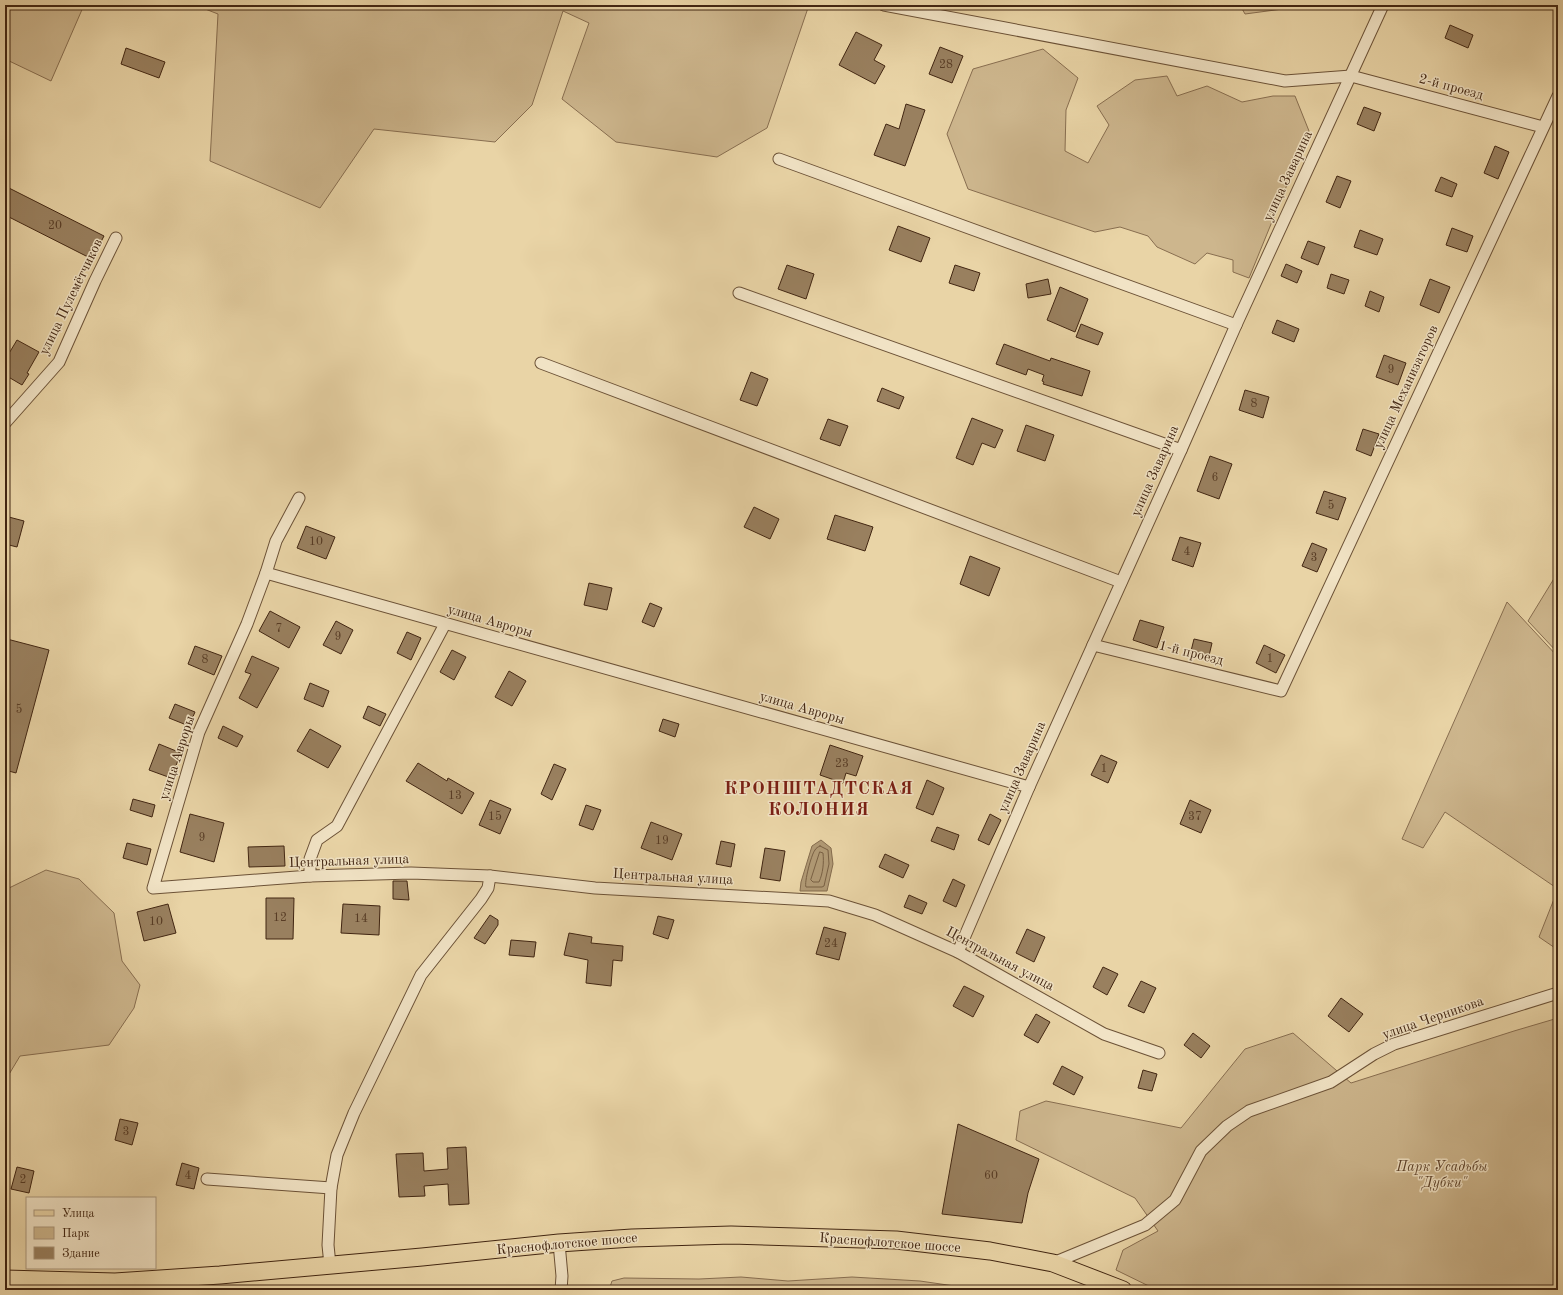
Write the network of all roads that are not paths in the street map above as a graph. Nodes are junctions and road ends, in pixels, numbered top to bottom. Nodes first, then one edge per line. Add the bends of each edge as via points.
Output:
1 (884, 5) edge
2 (1383, 5) edge
3 (1351, 76) junction
4 (1558, 96) edge
5 (1543, 127) junction
6 (779, 159) dead end
7 (116, 238) dead end
8 (739, 293) dead end
9 (1236, 325) junction
10 (541, 363) dead end
11 (5, 424) edge
12 (1181, 450) junction
13 (300, 498) dead end
14 (266, 574) junction
15 (1121, 582) junction
16 (445, 624) junction
17 (1093, 645) junction
18 (1281, 691) joint
19 (1029, 787) junction
20 (310, 876) junction
21 (490, 876) junction
22 (153, 888) joint
23 (958, 952) junction
24 (1558, 993) edge
25 (1159, 1053) dead end
26 (207, 1179) dead end
27 (331, 1188) junction
28 (559, 1242) junction
29 (1053, 1264) junction
30 (330, 1265) junction
31 (5, 1279) edge
32 (562, 1290) edge
33 (1123, 1290) edge

1 - 3 street, 2-й проезд via 1284,81
2 - 3 street, улица Заварина
3 - 5 street, 2-й проезд
3 - 9 street, улица Заварина
4 - 5 street, улица Механизаторов
5 - 18 street, улица Механизаторов
6 - 9 street
7 - 11 street, улица Пулемётчиков via 59,362
8 - 12 street
9 - 12 street, улица Заварина
10 - 15 street
12 - 15 street, улица Заварина
13 - 14 street via 276,541
14 - 16 street, улица Авроры
14 - 22 street, улица Авроры via 199,732
15 - 17 street, улица Заварина
16 - 19 street, улица Авроры
16 - 20 street via 337,826 316,840 310,859
17 - 18 street, 1-й проезд
17 - 19 street, улица Заварина
19 - 23 street, улица Заварина
20 - 21 street, Центральная улица via 411,873
20 - 22 street, Центральная улица
21 - 23 street, Центральная улица via 595,888 828,901 875,915
21 - 27 street via 488,888 481,899 421,975 354,1113 338,1155
23 - 25 street, Центральная улица via 1104,1034
24 - 29 street, улица Черникова via 1394,1044 1331,1082 1249,1111 1227,1126 1201,1151 1175,1200 1145,1224
26 - 27 street
27 - 30 street via 328,1246
28 - 29 main road, Краснофлотское шоссе via 731,1235 896,1240 990,1251
28 - 30 main road, Краснофлотское шоссе
28 - 32 street
29 - 33 main road, Краснофлотское шоссе
30 - 31 main road, Краснофлотское шоссе via 115,1282

